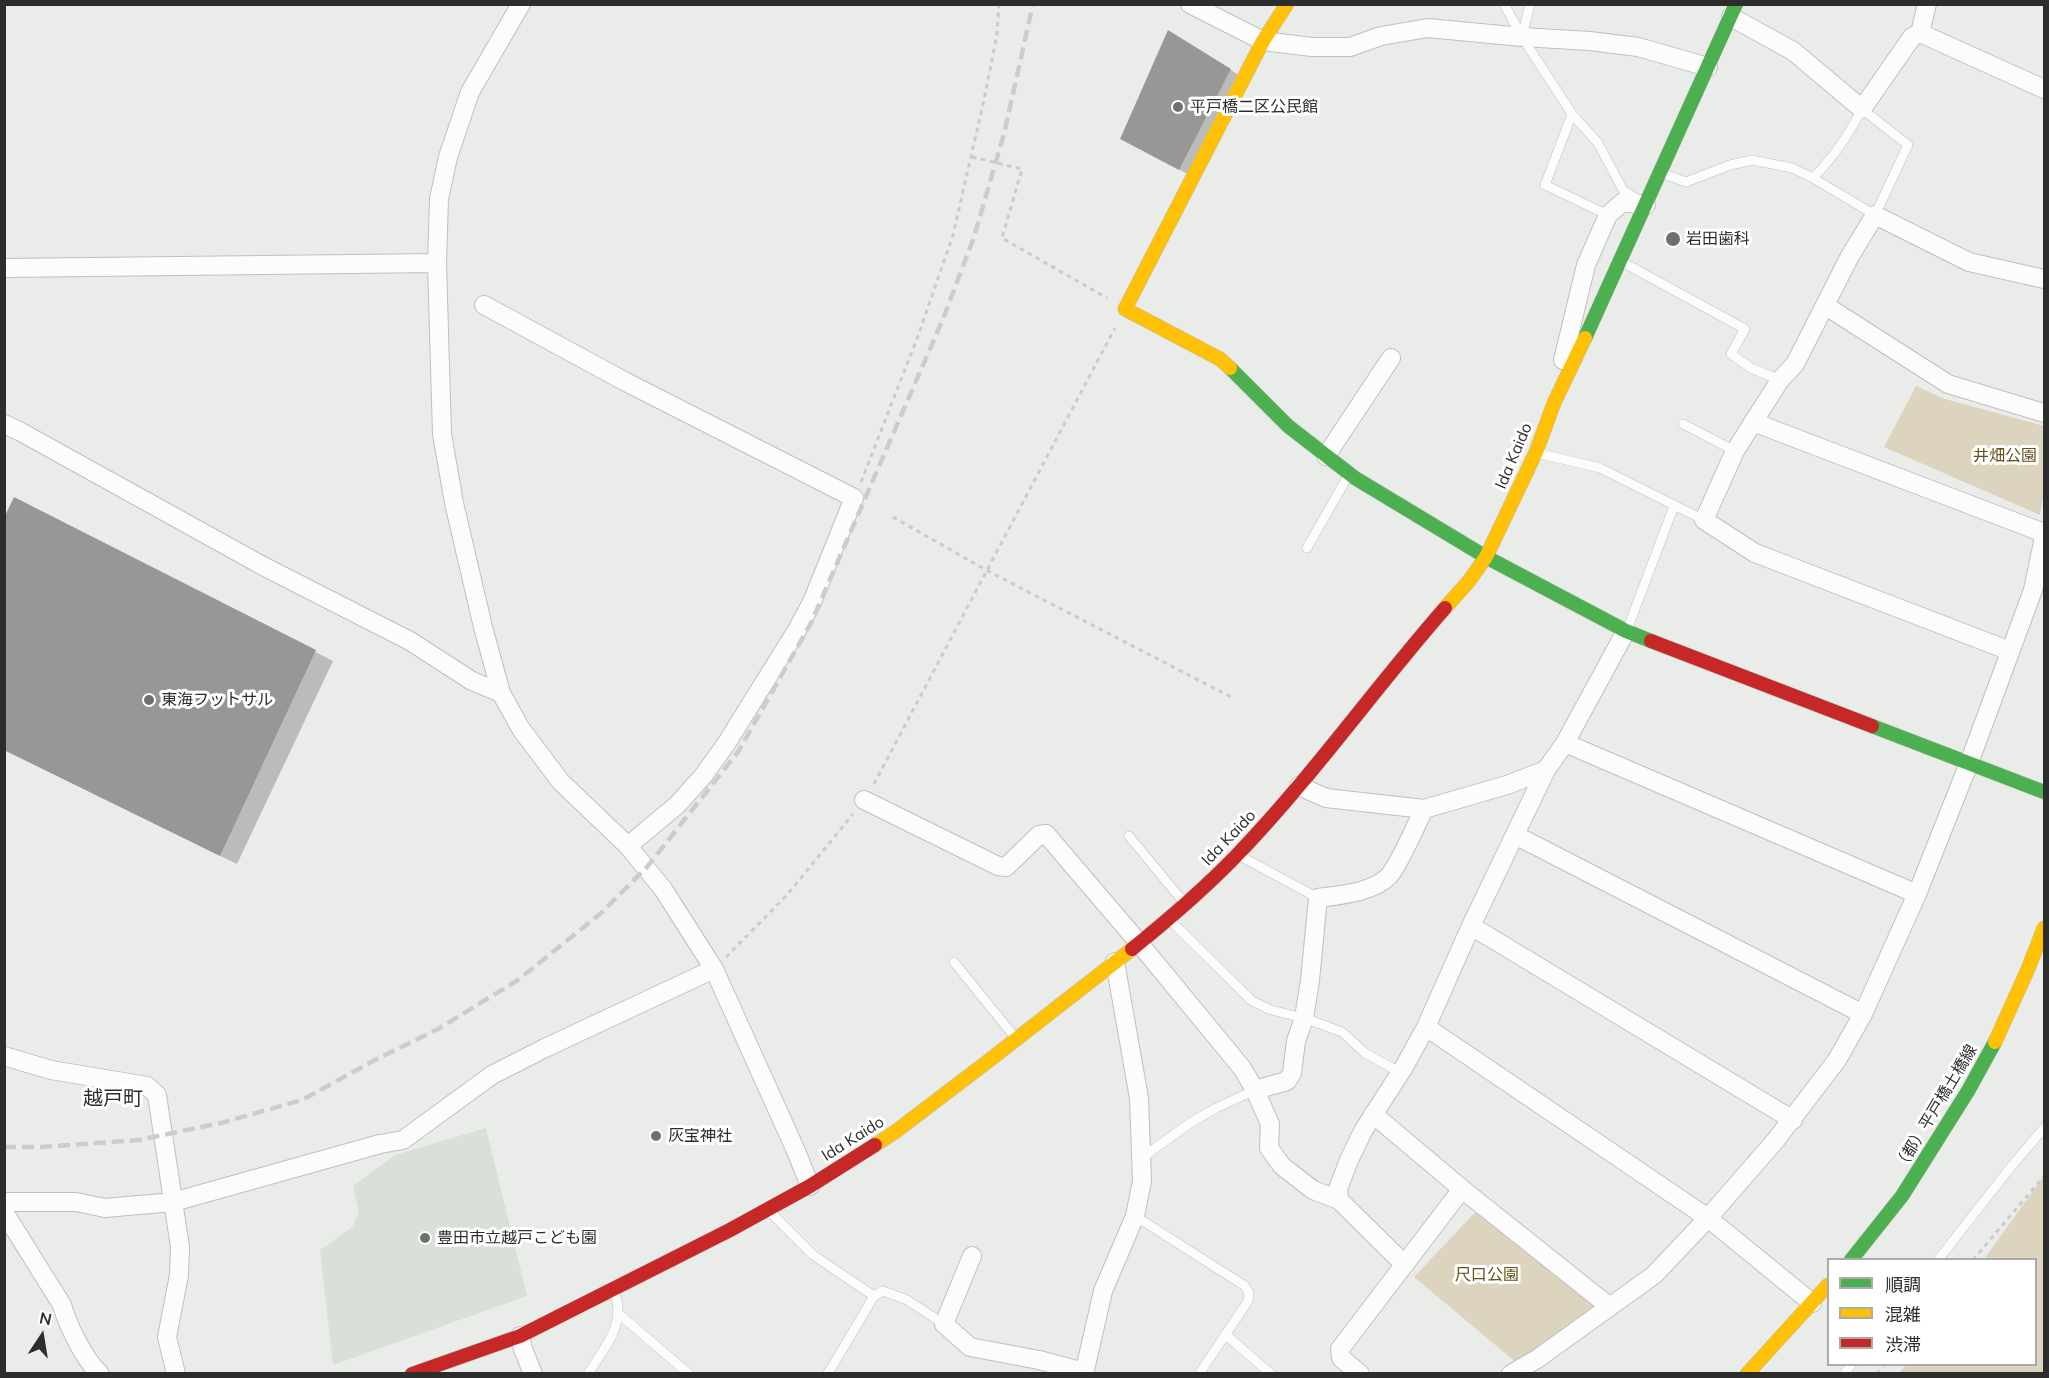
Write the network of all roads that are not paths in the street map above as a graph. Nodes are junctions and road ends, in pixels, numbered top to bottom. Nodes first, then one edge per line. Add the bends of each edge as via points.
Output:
1 (521, 4) edge
2 (1190, 4) edge
3 (1287, 4) edge
4 (1504, 4) edge
5 (1530, 4) edge
6 (1927, 4) edge
7 (1733, 11) edge
8 (1920, 33) junction
9 (1522, 38) junction
10 (1263, 41) junction
11 (1708, 67) junction
12 (2044, 89) edge
13 (1862, 109) junction
14 (1572, 114) junction
15 (1659, 173) junction
16 (1814, 178) junction
17 (1646, 205) junction
18 (1608, 214) junction
19 (1875, 215) junction
20 (1620, 260) junction
21 (437, 262) junction
22 (4, 268) edge
23 (2044, 279) edge
24 (484, 304) dead end
25 (1826, 306) junction
26 (1391, 358) dead end
27 (1780, 380) junction
28 (1554, 403) junction
29 (2044, 412) edge
30 (1753, 422) junction
31 (4, 424) edge
32 (1683, 424) dead end
33 (1735, 451) junction
34 (1536, 452) junction
35 (1326, 456) junction
36 (1349, 474) junction
37 (1674, 506) junction
38 (1704, 520) junction
39 (2044, 535) edge
40 (1307, 548) dead end
41 (1486, 557) junction
42 (1626, 631) junction
43 (2010, 651) junction
44 (501, 693) junction
45 (1565, 743) junction
46 (1969, 764) junction
47 (1546, 770) junction
48 (1299, 786) junction
49 (2044, 792) edge
50 (864, 800) road end
51 (1424, 809) junction
52 (1515, 835) junction
53 (1129, 836) dead end
54 (628, 846) junction
55 (1238, 854) junction
56 (1917, 894) junction
57 (1318, 898) junction
58 (1185, 903) junction
59 (1168, 918) junction
60 (1471, 926) junction
61 (2044, 928) edge
62 (1139, 943) junction
63 (954, 962) dead end
64 (1115, 962) junction
65 (714, 969) junction
66 (1863, 1014) junction
67 (1304, 1018) junction
68 (1426, 1027) junction
69 (1016, 1038) junction
70 (4, 1056) edge
71 (1401, 1073) junction
72 (1255, 1090) junction
73 (1373, 1114) junction
74 (1793, 1120) junction
75 (2044, 1128) edge
76 (1143, 1157) junction
77 (810, 1186) junction
78 (1462, 1189) junction
79 (1339, 1200) junction
80 (4, 1202) edge
81 (173, 1202) junction
82 (767, 1210) junction
83 (4, 1212) edge
84 (1135, 1216) junction
85 (1708, 1218) junction
86 (972, 1256) dead end
87 (1853, 1258) edge
88 (1940, 1258) edge
89 (1404, 1264) junction
90 (1827, 1286) edge
91 (613, 1289) junction
92 (874, 1296) junction
93 (1812, 1304) junction
94 (1610, 1307) junction
95 (619, 1314) junction
96 (944, 1324) junction
97 (1225, 1334) junction
98 (520, 1335) junction
99 (1084, 1373) edge
100 (100, 1374) edge
101 (176, 1374) edge
102 (412, 1374) edge
103 (533, 1374) edge
104 (588, 1374) edge
105 (689, 1374) edge
106 (826, 1374) edge
107 (1199, 1374) edge
108 (1270, 1374) edge
109 (1360, 1374) edge
110 (1511, 1374) edge
111 (1747, 1374) edge

1 - 21 street via 470,92 448,156 439,199
2 - 10 street
3 - 10 main road
4 - 9 lane
5 - 9 lane
6 - 8 street
7 - 11 main road, Ida Kaido
7 - 13 street via 1793,51
8 - 12 street
8 - 13 street via 1912,37
9 - 10 street via 1428,28 1381,36 1350,48
9 - 11 street via 1638,47
9 - 14 lane
10 - 35 main road via 1125,309 1220,359 1288,426
11 - 15 main road, Ida Kaido
13 - 16 lane via 1831,160
13 - 19 lane via 1908,145
14 - 17 lane via 1598,143 1623,190
14 - 18 lane via 1545,185
15 - 16 lane via 1686,182 1752,160 1792,168
15 - 17 main road, Ida Kaido
16 - 19 lane
17 - 18 street via 1623,202
17 - 20 main road, Ida Kaido
18 - 28 street via 1586,265
19 - 23 street via 1969,262
19 - 25 street
20 - 27 lane via 1744,329 1731,354
20 - 28 main road, Ida Kaido
21 - 22 street
21 - 44 street via 442,434 454,503
24 - 54 street via 624,381 854,498 812,602 726,744 677,805
25 - 27 street via 1795,364
25 - 29 street via 1948,384
26 - 35 street
27 - 30 street
28 - 34 main road, Ida Kaido
30 - 33 street
30 - 39 street
31 - 44 street via 263,566 410,641 472,681
32 - 33 lane
33 - 38 street
34 - 37 lane via 1600,468
34 - 41 main road, Ida Kaido
35 - 36 main road
36 - 40 lane
36 - 41 main road
37 - 38 lane
37 - 42 lane
38 - 43 street via 1755,553
39 - 43 street via 2033,590
41 - 42 main road
41 - 48 main road, Ida Kaido
42 - 45 street
42 - 46 main road
43 - 46 street
44 - 54 street via 520,729 561,782
45 - 47 street
45 - 56 street
46 - 49 main road
46 - 56 street
47 - 51 street
47 - 52 street
48 - 51 street via 1326,798
48 - 55 main road, Ida Kaido
50 - 62 street via 998,866 1006,867 1039,835 1046,834
51 - 57 street via 1388,877 1368,888
52 - 60 street
52 - 66 street
53 - 58 lane
54 - 65 street via 663,889
55 - 57 lane
55 - 58 main road, Ida Kaido
56 - 66 street
57 - 67 street
58 - 59 main road, Ida Kaido
59 - 62 main road, Ida Kaido
59 - 67 lane via 1252,1001
60 - 68 street
60 - 74 street
61 - 87 main road, （都）平戸橋土橋線 via 1993,1046 1968,1091 1902,1196
62 - 64 main road, Ida Kaido
62 - 72 street via 1242,1068
63 - 69 lane
64 - 69 main road, Ida Kaido
64 - 76 street via 1139,1098
65 - 77 street
65 - 81 street via 492,1075 403,1140
66 - 74 street via 1837,1059
67 - 71 lane via 1342,1032 1365,1053
67 - 72 street via 1287,1081
68 - 71 street
68 - 85 street
69 - 77 main road, Ida Kaido via 895,1132
70 - 81 street via 51,1070 147,1086 153,1091 157,1095
71 - 73 street
72 - 76 lane via 1190,1123
72 - 79 street via 1270,1124 1269,1148 1282,1167 1313,1190
73 - 78 street
73 - 79 street via 1349,1160 1338,1189
74 - 85 street
75 - 88 lane
76 - 84 street
77 - 82 main road, Ida Kaido
78 - 89 street
78 - 94 street
79 - 89 street
80 - 81 street via 76,1202 105,1208
81 - 101 street via 180,1247 179,1275 167,1337
82 - 91 main road, Ida Kaido
82 - 92 lane via 813,1255
83 - 100 street
84 - 97 lane via 1245,1286 1248,1301
84 - 99 street via 1104,1291
85 - 93 street
85 - 94 street via 1654,1275
86 - 96 street
89 - 109 street via 1340,1349 1341,1358
90 - 93 main road
91 - 95 lane
91 - 98 main road, Ida Kaido
92 - 96 lane via 883,1292 907,1300
92 - 106 lane
93 - 111 main road
94 - 110 street
95 - 104 lane via 614,1331
95 - 105 lane
96 - 99 street via 970,1347
97 - 107 lane
97 - 108 lane
98 - 102 main road, Ida Kaido
98 - 103 street

